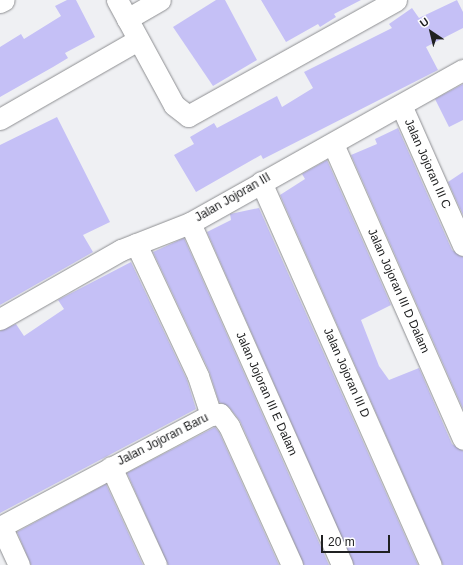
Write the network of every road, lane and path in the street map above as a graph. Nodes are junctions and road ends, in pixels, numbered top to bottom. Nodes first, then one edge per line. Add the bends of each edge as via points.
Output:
1 (4, 0) edge
2 (117, 0) edge
3 (160, 0) edge
4 (396, 0) edge
5 (0, 2) edge
6 (127, 19) junction
7 (138, 40) junction
8 (463, 70) edge
9 (401, 106) junction
10 (0, 119) edge
11 (334, 144) junction
12 (261, 182) junction
13 (190, 222) junction
14 (136, 244) junction
15 (463, 245) edge
16 (0, 319) edge
17 (211, 415) junction
18 (463, 439) edge
19 (111, 467) junction
20 (1, 527) edge
21 (19, 565) edge
22 (156, 565) edge
23 (292, 565) edge
24 (342, 565) edge
25 (432, 565) edge

1 - 5 street
2 - 6 street
3 - 6 street
4 - 7 street via 188,116 174,105
6 - 7 street
7 - 10 street
8 - 9 street, Jalan Jojoran III
9 - 11 street, Jalan Jojoran III
9 - 15 street, Jalan Jojoran III C
11 - 12 street, Jalan Jojoran III
11 - 18 street, Jalan Jojoran III D Dalam
12 - 13 street, Jalan Jojoran III
12 - 25 street, Jalan Jojoran III D
13 - 14 street, Jalan Jojoran III
13 - 24 street, Jalan Jojoran III E Dalam
14 - 16 street, Jalan Jojoran III
14 - 17 street via 198,376
17 - 19 street, Jalan Jojoran Baru
17 - 23 street, Jalan Jojoran Baru via 220,414 229,426
19 - 20 street, Jalan Jojoran Baru
19 - 22 street
20 - 21 street

